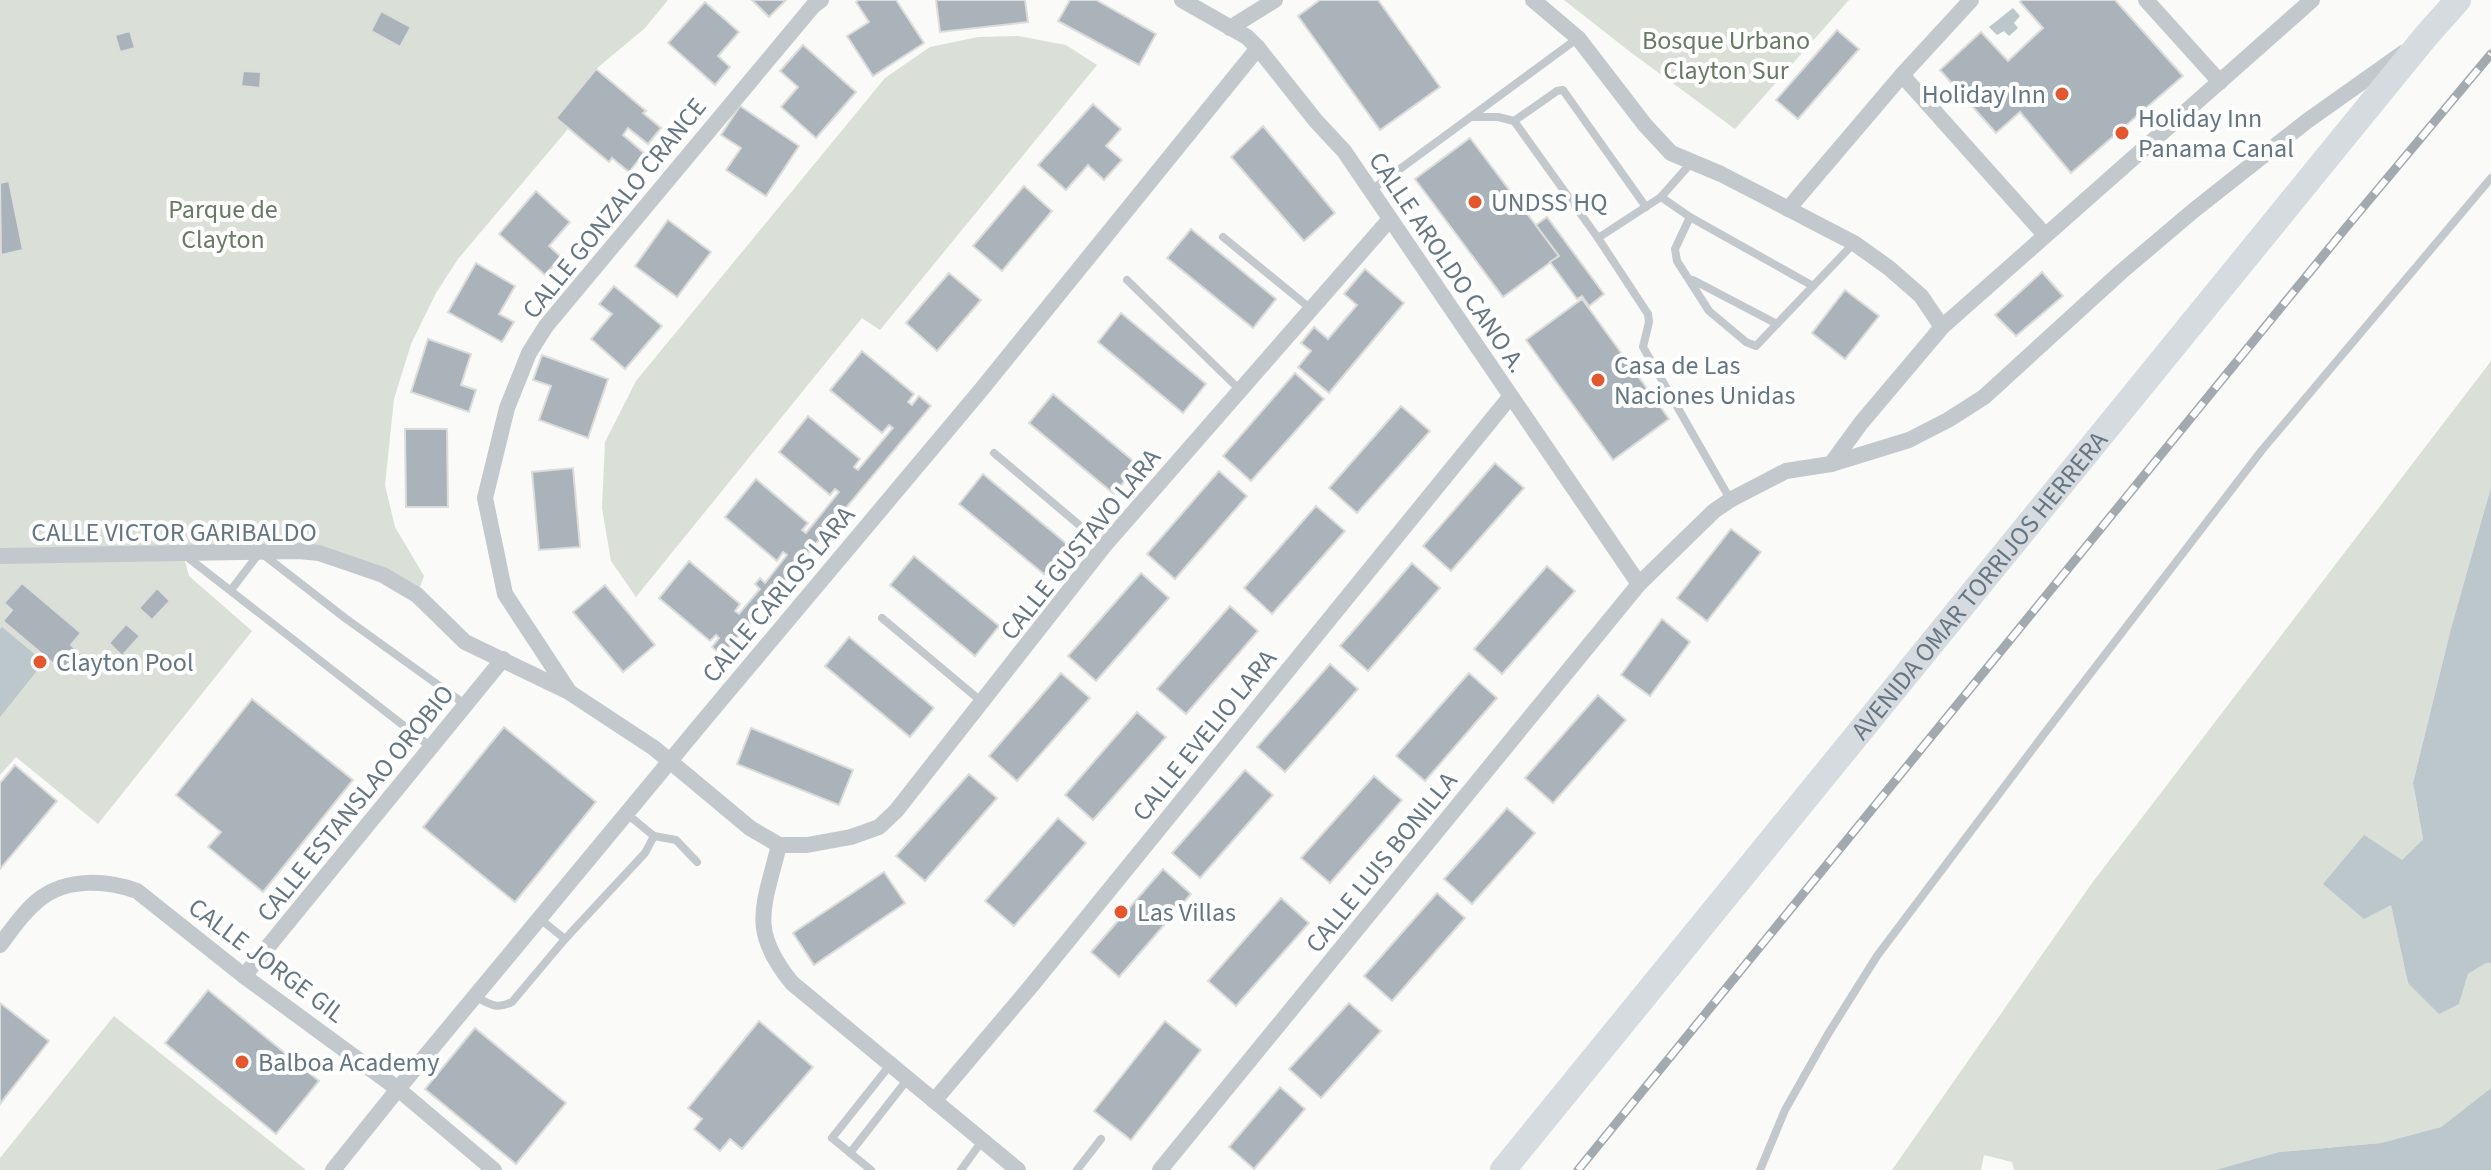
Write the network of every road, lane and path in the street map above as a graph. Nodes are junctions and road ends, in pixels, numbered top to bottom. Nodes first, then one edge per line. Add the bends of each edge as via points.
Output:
1 (821, 0) edge
2 (1182, 0) edge
3 (1275, 0) edge
4 (1533, 0) edge
5 (1971, 0) edge
6 (2146, 0) edge
7 (2312, 0) edge
8 (2458, 0) edge
9 (1230, 28) junction
10 (2426, 36) junction
11 (1578, 38) junction
12 (1258, 48) junction
13 (1902, 75) junction
14 (2220, 82) junction
15 (1472, 117) junction
16 (1514, 121) junction
17 (1691, 163) junction
18 (2491, 178) edge
19 (1370, 192) junction
20 (1661, 197) junction
21 (1646, 207) junction
22 (1788, 209) junction
23 (1690, 217) junction
24 (1390, 219) junction
25 (2045, 235) junction
26 (1223, 237) dead end
27 (1598, 238) junction
28 (1854, 243) junction
29 (1690, 278) junction
30 (1127, 280) dead end
31 (1813, 286) junction
32 (1311, 309) junction
33 (1777, 324) junction
34 (1942, 327) junction
35 (1240, 390) junction
36 (1510, 397) junction
37 (994, 453) dead end
38 (1831, 464) junction
39 (1730, 500) junction
40 (1104, 546) junction
41 (260, 552) junction
42 (183, 553) junction
43 (0, 556) edge
44 (1639, 584) junction
45 (231, 590) junction
46 (882, 618) dead end
47 (503, 659) junction
48 (569, 692) junction
49 (983, 703) junction
50 (466, 705) junction
51 (432, 748) junction
52 (671, 761) junction
53 (627, 814) junction
54 (654, 836) junction
55 (779, 845) junction
56 (697, 862) dead end
57 (540, 919) junction
58 (565, 939) junction
59 (0, 945) edge
60 (244, 976) junction
61 (476, 997) junction
62 (890, 1065) junction
63 (907, 1080) junction
64 (398, 1089) junction
65 (934, 1101) junction
66 (1101, 1139) dead end
67 (982, 1141) junction
68 (850, 1153) junction
69 (333, 1170) edge
70 (494, 1170) edge
71 (871, 1170) edge
72 (961, 1170) edge
73 (1018, 1170) edge
74 (1077, 1170) edge
75 (1160, 1170) edge
76 (1503, 1170) edge
77 (1760, 1170) edge

1 - 48 street, CALLE GONZALO CRANCE via 546,326 507,408 485,498 494,549 505,594
2 - 9 street, CALLE AROLDO CANO A.
3 - 9 street
4 - 11 street
5 - 13 street
6 - 14 street
7 - 14 street
8 - 10 main road, AVENIDA OMAR TORRIJOS HERRERA
9 - 12 street, CALLE AROLDO CANO A.
10 - 38 street, CALLE LUIS BONILLA via 2193,211 1984,397 1909,440
10 - 76 main road, AVENIDA OMAR TORRIJOS HERRERA
11 - 15 lane
11 - 17 street via 1645,125 1671,153
12 - 19 street, CALLE AROLDO CANO A. via 1344,151
12 - 52 street, CALLE CARLOS LARA
13 - 22 street
13 - 25 street
14 - 25 street
15 - 16 lane
15 - 19 lane
16 - 21 lane via 1563,90
16 - 27 lane
17 - 20 lane
17 - 22 street
18 - 77 lane via 2262,450 1877,956 1785,1110
19 - 24 street, CALLE AROLDO CANO A.
20 - 21 lane
20 - 23 lane
21 - 27 lane
22 - 28 street
23 - 29 lane via 1675,249
23 - 31 lane
24 - 32 street, CALLE GUSTAVO LARA
24 - 36 street, CALLE AROLDO CANO A.
25 - 34 street
26 - 32 lane
27 - 39 lane via 1648,314 1643,347
28 - 31 lane
28 - 34 street via 1921,296
29 - 33 lane
29 - 33 lane via 1709,311 1746,342 1756,346
30 - 35 lane
31 - 33 lane
32 - 35 street, CALLE GUSTAVO LARA
34 - 38 street
35 - 40 street, CALLE GUSTAVO LARA
36 - 44 street, CALLE AROLDO CANO A.
36 - 65 street, CALLE EVELIO LARA
37 - 40 lane
38 - 39 street, CALLE LUIS BONILLA via 1786,471
39 - 44 street, CALLE LUIS BONILLA
40 - 49 street, CALLE GUSTAVO LARA
41 - 42 street, CALLE VICTOR GARIBALDO
41 - 45 lane
41 - 47 street, CALLE VICTOR GARIBALDO via 319,553 383,575 417,595 465,642
41 - 50 lane
42 - 43 street, CALLE VICTOR GARIBALDO
42 - 45 lane
44 - 75 street, CALLE LUIS BONILLA
45 - 51 lane
46 - 49 lane
47 - 48 street
47 - 50 street, CALLE ESTANSLAO OROBIO
48 - 52 street
49 - 55 street, CALLE GUSTAVO LARA via 879,827 832,842
50 - 51 street, CALLE ESTANSLAO OROBIO
51 - 60 street, CALLE ESTANSLAO OROBIO
52 - 53 street, CALLE CARLOS LARA
52 - 55 street via 750,828
53 - 54 lane
53 - 57 street, CALLE CARLOS LARA
54 - 56 lane via 676,840
54 - 58 lane via 645,853
55 - 62 street via 763,913 766,944 775,963
57 - 58 lane
57 - 61 street, CALLE CARLOS LARA
58 - 61 lane via 512,1002 495,1007
59 - 60 street, CALLE JORGE GIL via 34,905 55,891 98,882 117,884 137,891
60 - 64 street, CALLE JORGE GIL
61 - 64 street, CALLE CARLOS LARA
62 - 63 street
62 - 68 lane via 832,1138
63 - 65 street
63 - 68 lane
64 - 69 street, CALLE CARLOS LARA
64 - 70 street, CALLE JORGE GIL
65 - 67 street
66 - 74 lane
67 - 72 lane
67 - 73 street
68 - 71 lane

